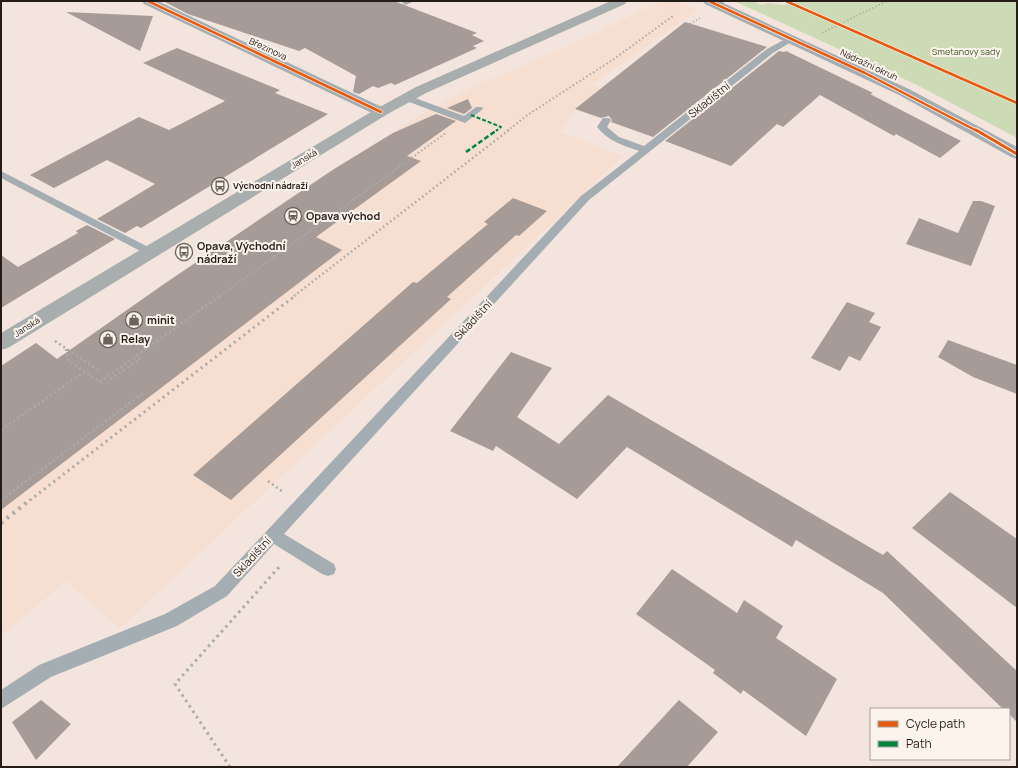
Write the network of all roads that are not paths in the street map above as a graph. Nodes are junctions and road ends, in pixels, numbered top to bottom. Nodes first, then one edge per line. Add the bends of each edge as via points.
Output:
1 (148, 1) edge
2 (621, 1) edge
3 (715, 2) edge
4 (792, 39) junction
5 (407, 98) junction
6 (479, 109) dead end
7 (380, 112) junction
8 (606, 120) dead end
9 (646, 150) junction
10 (1017, 154) edge
11 (4, 177) edge
12 (150, 252) junction
13 (1, 343) edge
14 (273, 535) junction
15 (328, 569) dead end
16 (1, 700) edge

1 - 7 street, Březinova
2 - 5 main road, Janská
3 - 4 street, Nádražní okruh
4 - 9 lane, Skladištní via 770,51
4 - 10 street, Nádražní okruh via 922,100
5 - 6 lane via 465,120
5 - 7 main road, Janská
7 - 12 main road, Janská
8 - 9 lane via 602,127 605,132
9 - 14 lane, Skladištní via 585,198
11 - 12 lane
12 - 13 main road, Janská
14 - 15 lane
14 - 16 lane, Skladištní via 221,591 172,620 45,671

